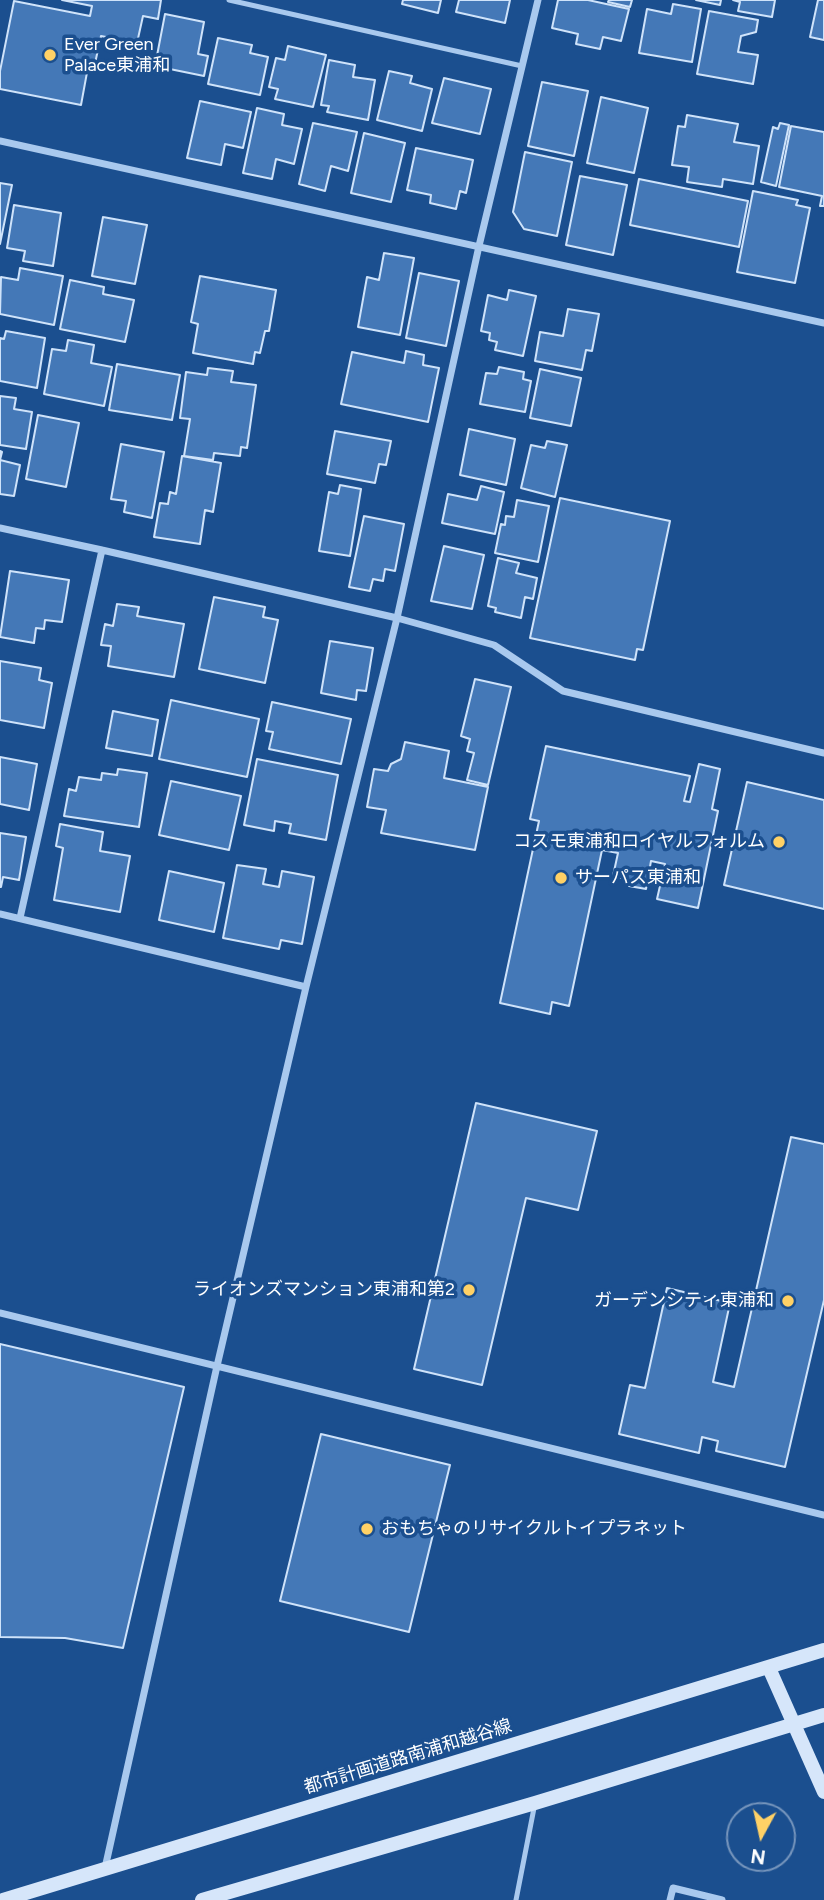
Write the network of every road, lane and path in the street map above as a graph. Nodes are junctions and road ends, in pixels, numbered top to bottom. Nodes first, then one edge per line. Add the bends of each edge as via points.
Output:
1 (229, 0) edge
2 (538, 0) edge
3 (522, 66) junction
4 (0, 141) edge
5 (480, 246) junction
6 (824, 323) edge
7 (0, 528) edge
8 (102, 550) junction
9 (397, 618) junction
10 (824, 753) edge
11 (0, 914) edge
12 (20, 918) junction
13 (306, 987) junction
14 (0, 1313) edge
15 (217, 1366) junction
16 (824, 1515) edge
17 (824, 1650) edge
18 (769, 1668) junction
19 (824, 1715) edge
20 (794, 1724) junction
21 (824, 1792) edge
22 (535, 1803) junction
23 (104, 1869) junction
24 (4, 1900) edge
25 (202, 1900) edge
26 (516, 1900) edge
27 (670, 1900) edge
28 (722, 1900) edge

1 - 3 lane
2 - 3 street
3 - 5 street
4 - 5 street
5 - 6 street
5 - 9 street
7 - 8 street
8 - 9 street
8 - 12 street
9 - 10 street via 494,645 563,691
9 - 13 street
11 - 12 street
12 - 13 street
13 - 15 street
14 - 15 street
15 - 16 street
15 - 23 street
17 - 18 street, 都市計画道路南浦和越谷線
18 - 20 street
18 - 23 street, 都市計画道路南浦和越谷線
19 - 20 street
20 - 21 street
20 - 22 street
22 - 25 street
22 - 26 lane
23 - 24 street, 都市計画道路南浦和越谷線
27 - 28 street via 673,1888

